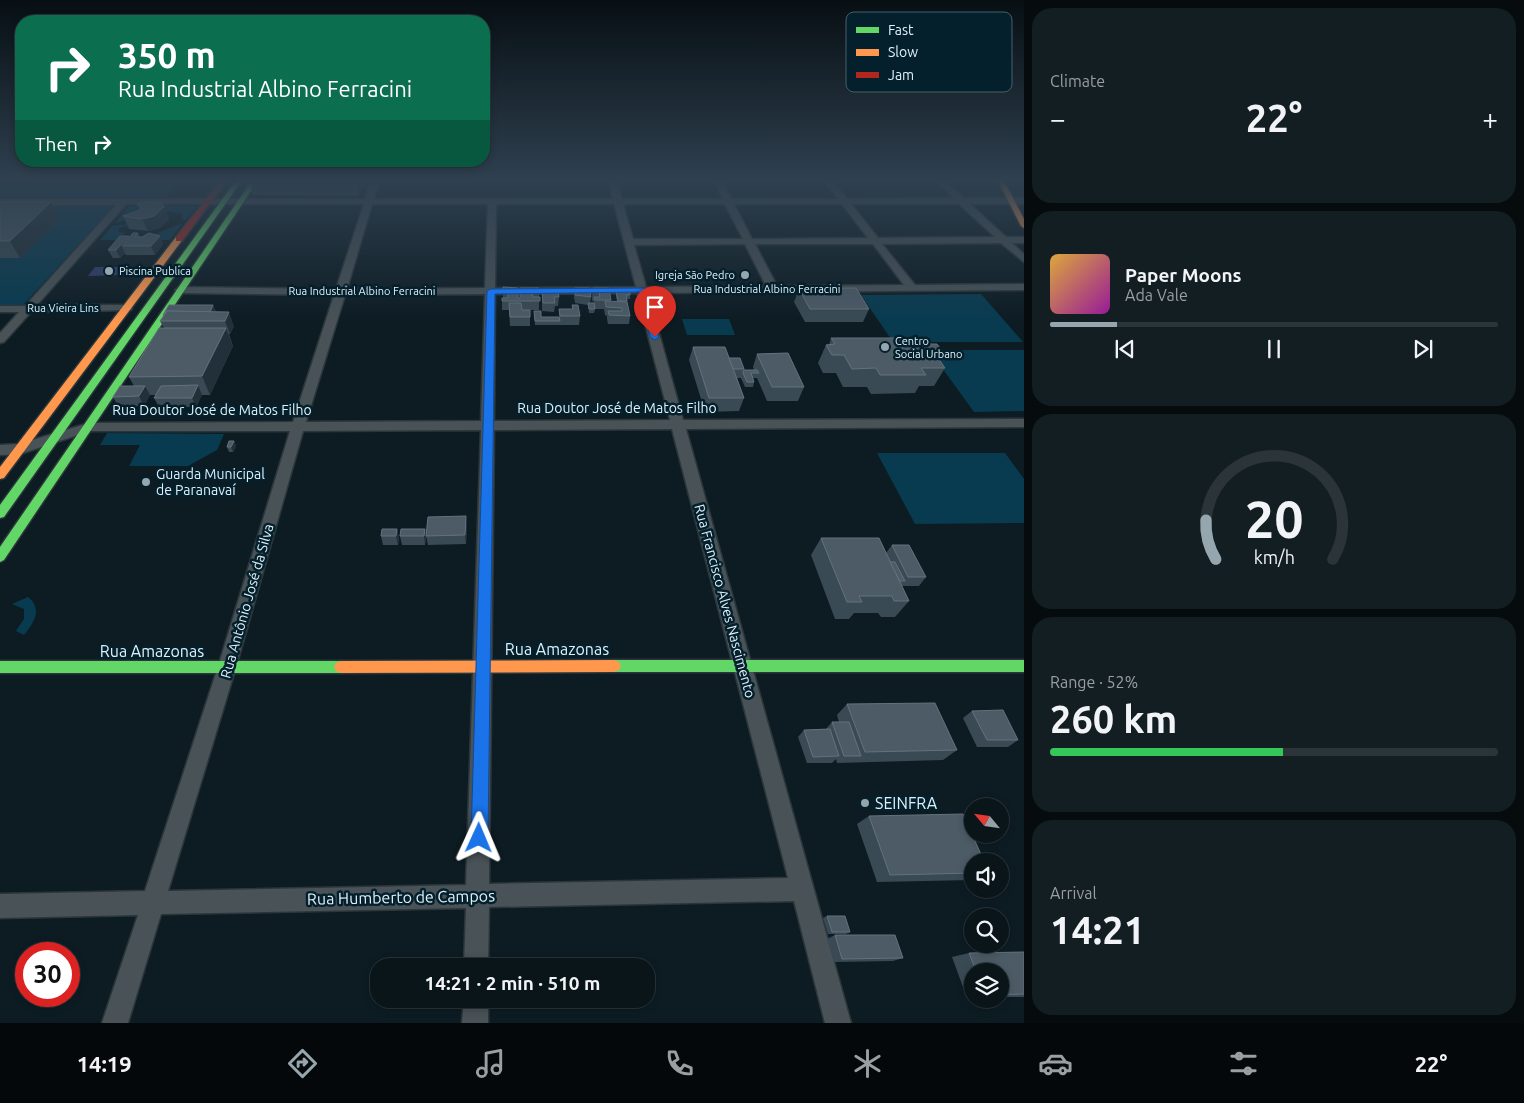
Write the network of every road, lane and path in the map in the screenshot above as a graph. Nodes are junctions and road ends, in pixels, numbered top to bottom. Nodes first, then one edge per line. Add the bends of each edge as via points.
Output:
1 (101, 227) edge
2 (189, 227) edge
3 (206, 227) edge
4 (223, 227) edge
5 (360, 227) edge
6 (492, 227) edge
7 (625, 227) edge
8 (741, 227) edge
9 (864, 227) edge
10 (990, 227) edge
11 (1004, 240) junction
12 (1024, 240) edge
13 (875, 241) junction
14 (629, 242) junction
15 (749, 242) junction
16 (1024, 260) edge
17 (1024, 287) edge
18 (913, 288) junction
19 (773, 289) junction
20 (180, 290) junction
21 (642, 290) junction
22 (491, 291) junction
23 (339, 292) junction
24 (127, 308) junction
25 (0, 309) edge
26 (29, 309) junction
27 (0, 340) edge
28 (1024, 423) edge
29 (678, 424) junction
30 (488, 425) junction
31 (89, 426) junction
32 (298, 426) junction
33 (55, 438) junction
34 (20, 449) junction
35 (0, 450) edge
36 (0, 475) edge
37 (0, 514) edge
38 (0, 557) edge
39 (484, 665) junction
40 (743, 665) junction
41 (1024, 666) edge
42 (0, 667) edge
43 (228, 667) junction
44 (802, 889) junction
45 (478, 895) junction
46 (153, 903) junction
47 (0, 906) edge
48 (476, 958) edge
49 (476, 1008) edge
50 (115, 1023) edge
51 (475, 1023) edge
52 (838, 1023) edge

1 - 26 street
2 - 24 street
3 - 33 street
4 - 20 street
5 - 23 street, Rua Antônio José da Silva
6 - 22 street
7 - 14 street, Rua Francisco Alves Nascimento
8 - 15 street
9 - 13 street
10 - 11 street
11 - 12 street
11 - 13 street
11 - 16 street
13 - 15 street
13 - 18 street
14 - 15 street
14 - 21 street, Rua Francisco Alves Nascimento
15 - 19 street
17 - 18 street, Rua Industrial Albino Ferracini
18 - 19 street, Rua Industrial Albino Ferracini
19 - 21 street, Rua Industrial Albino Ferracini
20 - 23 street, Rua Industrial Albino Ferracini
20 - 31 street
21 - 22 street, Rua Industrial Albino Ferracini
21 - 29 street, Rua Francisco Alves Nascimento
22 - 23 street, Rua Industrial Albino Ferracini
22 - 30 street
23 - 32 street, Rua Antônio José da Silva
24 - 26 street, Rua Vieira Lins
24 - 34 street
25 - 26 street, Rua Vieira Lins
26 - 27 street
28 - 29 street, Rua Doutor José de Matos Filho
29 - 30 street, Rua Doutor José de Matos Filho
29 - 40 street, Rua Francisco Alves Nascimento
30 - 32 street, Rua Doutor José de Matos Filho
30 - 39 street
31 - 32 street, Rua Doutor José de Matos Filho
31 - 33 street, Rua Doutor José de Matos Filho
31 - 38 street
32 - 43 street, Rua Antônio José da Silva
33 - 34 street, Rua Doutor José de Matos Filho
33 - 37 street
34 - 35 street, Rua Doutor José de Matos Filho
34 - 36 street
39 - 40 street, Rua Amazonas
39 - 43 street, Rua Amazonas
39 - 45 street
40 - 41 street, Rua Amazonas
40 - 44 street, Rua Francisco Alves Nascimento
42 - 43 street, Rua Amazonas
43 - 46 street, Rua Antônio José da Silva
44 - 45 street, Rua Humberto de Campos
44 - 52 street, Rua Francisco Alves Nascimento
45 - 46 street, Rua Humberto de Campos
45 - 48 street
46 - 47 street, Rua Humberto de Campos
46 - 50 street, Rua Antônio José da Silva
49 - 51 street

